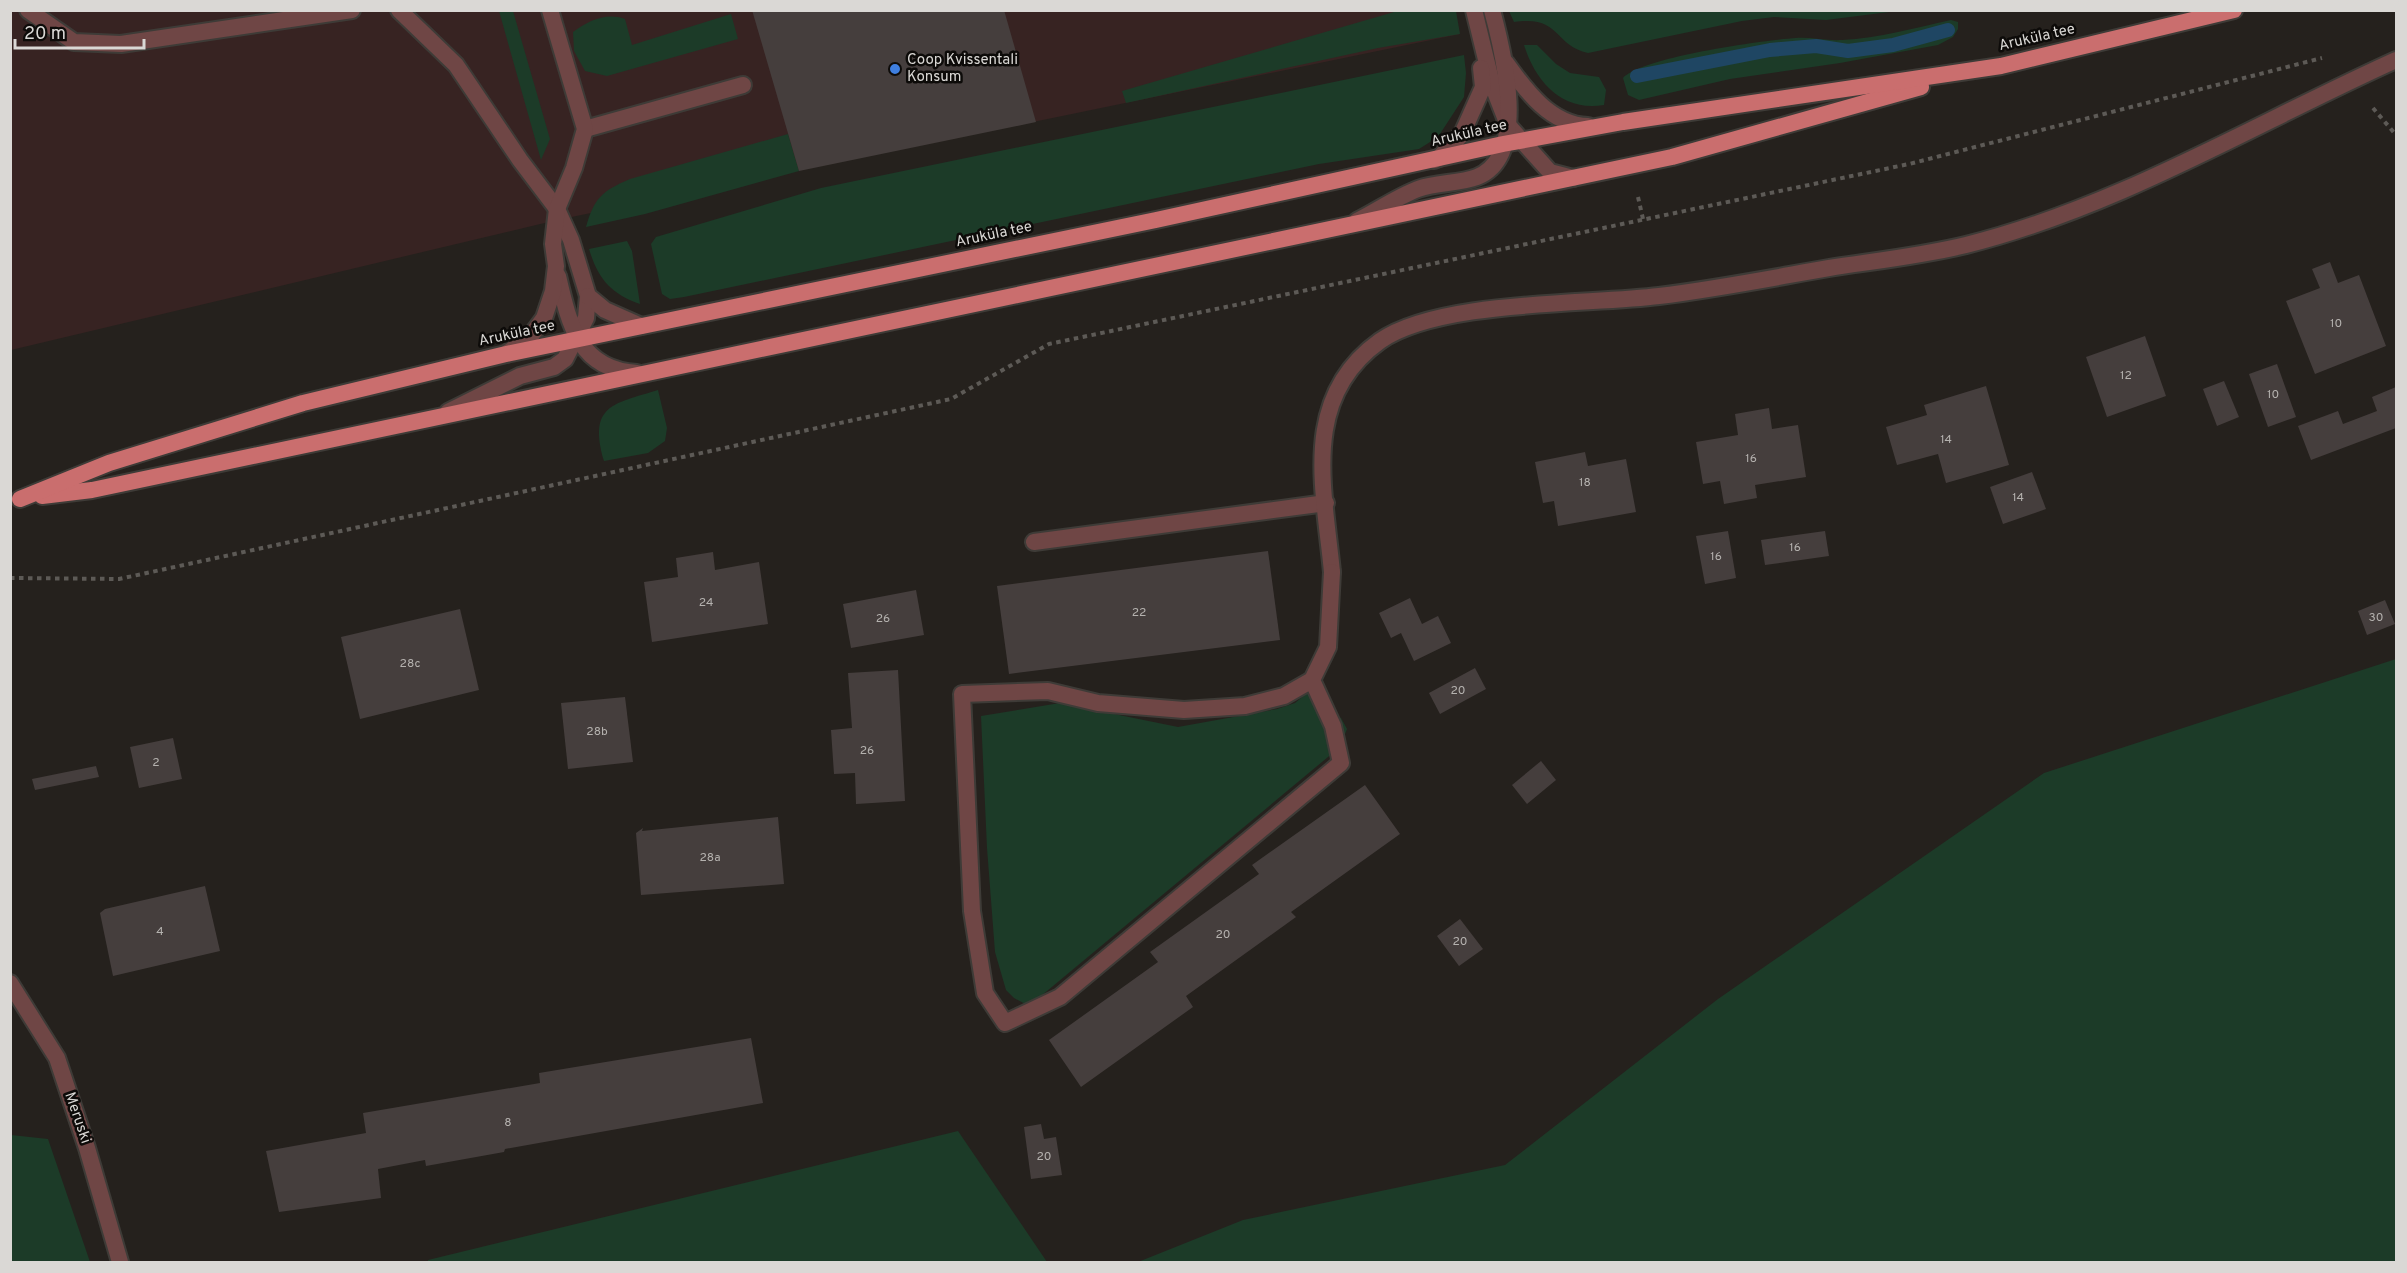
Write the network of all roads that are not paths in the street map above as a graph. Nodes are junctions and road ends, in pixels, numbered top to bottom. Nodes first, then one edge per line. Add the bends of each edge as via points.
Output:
1 (28, 10) edge
2 (352, 10) edge
3 (399, 10) edge
4 (550, 10) edge
5 (1474, 10) edge
6 (1492, 10) edge
7 (2234, 10) edge
8 (2397, 60) edge
9 (1506, 63) junction
10 (1989, 68) junction
11 (743, 85) dead end
12 (1508, 125) junction
13 (1595, 127) junction
14 (585, 129) junction
15 (1521, 141) junction
16 (1503, 144) junction
17 (1425, 163) junction
18 (1573, 178) junction
19 (557, 209) junction
20 (1351, 225) junction
21 (556, 266) junction
22 (588, 296) junction
23 (641, 326) junction
24 (576, 339) junction
25 (506, 354) junction
26 (645, 374) junction
27 (437, 417) junction
28 (15, 500) edge
29 (1326, 502) junction
30 (1034, 542) dead end
31 (1312, 680) junction
32 (10, 983) edge
33 (120, 1263) edge

1 - 2 street via 74,42 121,44
3 - 19 street via 456,65
4 - 14 street
5 - 12 street via 1492,84
5 - 17 street via 1483,87 1462,134 1439,158
6 - 9 street
7 - 10 highway, Aruküla tee
8 - 29 street via 2103,201 1963,246 1658,296 1489,310 1418,324 1382,340 1347,371 1327,410 1322,460
9 - 12 street
9 - 13 street via 1543,107 1572,126
10 - 13 highway, Aruküla tee
10 - 18 highway, Aruküla tee via 1672,157
11 - 14 street
12 - 15 street
12 - 16 street
13 - 15 highway, Aruküla tee
14 - 19 street
15 - 16 highway, Aruküla tee
15 - 18 street via 1550,172
16 - 17 highway, Aruküla tee
16 - 20 street via 1499,162 1478,177 1419,189
17 - 23 highway, Aruküla tee
18 - 20 highway, Aruküla tee
19 - 21 street via 553,244
19 - 22 street
20 - 26 highway, Aruküla tee
21 - 24 street
21 - 25 street via 544,318 530,337
22 - 23 street via 605,310
22 - 24 street via 586,318
23 - 24 highway, Aruküla tee
24 - 25 highway, Aruküla tee
24 - 26 street via 597,361 617,372
24 - 27 street via 565,359 554,367 520,376
25 - 28 highway, Aruküla tee via 303,402 110,463
26 - 27 highway, Aruküla tee
27 - 28 highway, Aruküla tee via 92,490
29 - 30 street
29 - 31 street via 1332,572 1328,647
31 - 31 street via 1334,726 1341,763 1060,997 1005,1023 985,993 972,911 962,694 1048,691 1098,703 1184,710 1245,706 1284,696
32 - 33 street, Meruski via 57,1059 91,1158

